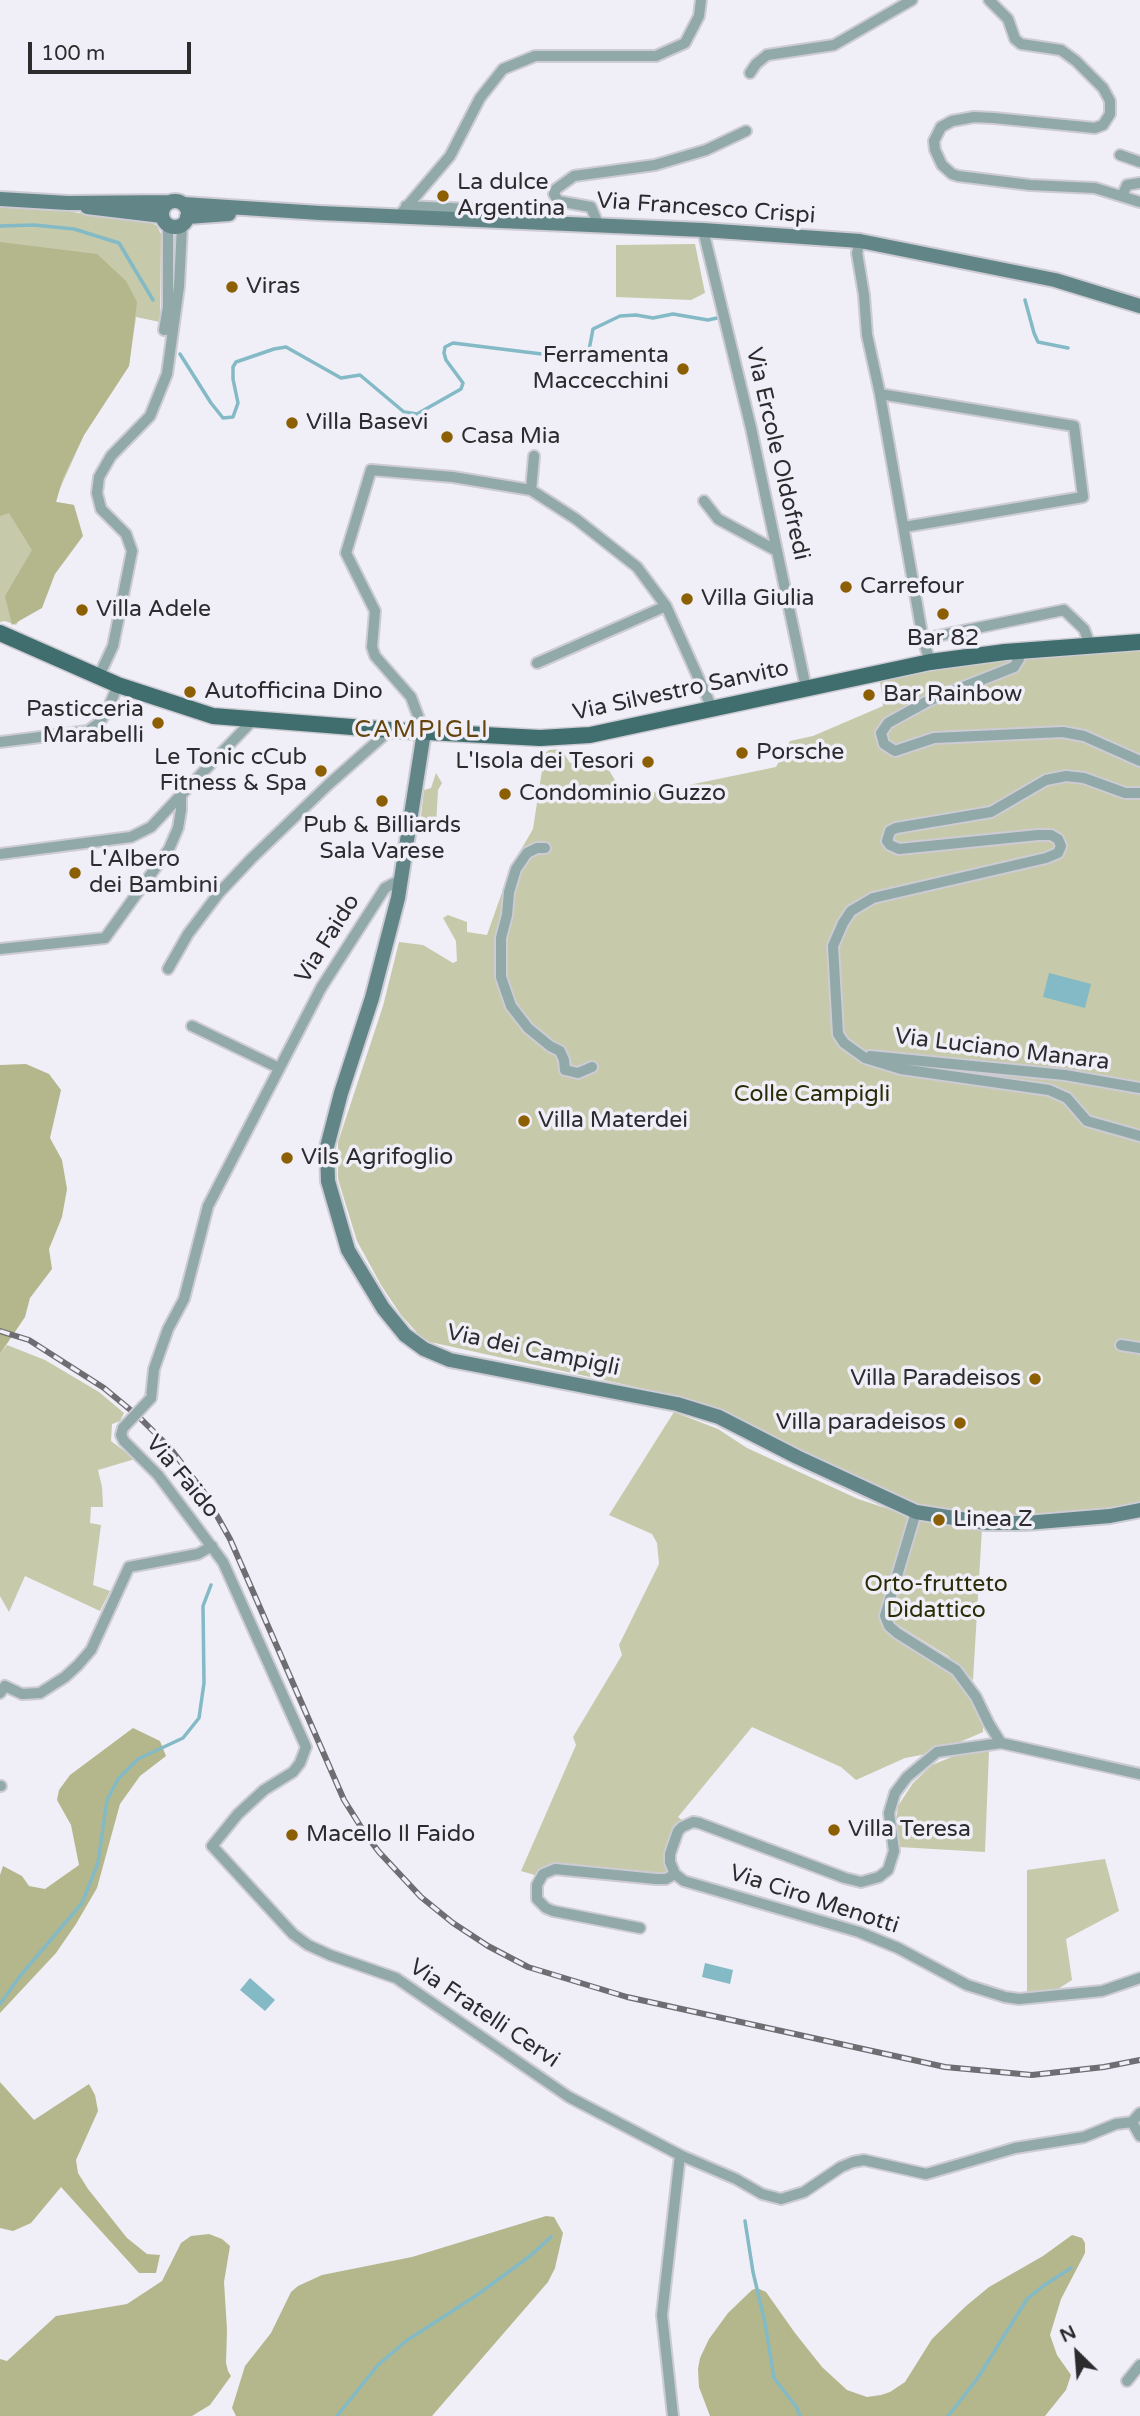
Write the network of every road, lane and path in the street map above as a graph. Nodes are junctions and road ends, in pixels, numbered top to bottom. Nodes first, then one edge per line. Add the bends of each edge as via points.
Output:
1 (701, 0) edge
2 (912, 0) edge
3 (989, 0) edge
4 (1009, 0) edge
5 (1000, 10) junction
6 (750, 74) dead end
7 (746, 131) dead end
8 (1120, 155) dead end
9 (1140, 162) edge
10 (1140, 183) edge
11 (1122, 196) junction
12 (0, 199) edge
13 (1140, 202) edge
14 (402, 212) junction
15 (175, 215) junction
16 (598, 224) junction
17 (703, 230) junction
18 (859, 241) junction
19 (1140, 306) edge
20 (880, 394) junction
21 (534, 456) dead end
22 (531, 490) junction
23 (704, 501) dead end
24 (904, 527) junction
25 (778, 551) junction
26 (666, 606) junction
27 (0, 633) edge
28 (923, 639) junction
29 (1140, 642) edge
30 (1090, 646) junction
31 (1019, 650) junction
32 (930, 662) junction
33 (537, 663) dead end
34 (99, 676) junction
35 (118, 685) junction
36 (806, 688) junction
37 (712, 708) junction
38 (251, 720) junction
39 (390, 730) junction
40 (425, 732) junction
41 (0, 743) edge
42 (1140, 761) edge
43 (1140, 793) edge
44 (181, 794) junction
45 (545, 848) dead end
46 (0, 854) edge
47 (402, 879) junction
48 (0, 949) edge
49 (168, 969) dead end
50 (192, 1026) dead end
51 (861, 1055) junction
52 (592, 1067) dead end
53 (279, 1068) junction
54 (1139, 1088) edge
55 (1140, 1136) edge
56 (1121, 1345) dead end
57 (1140, 1348) edge
58 (1140, 1510) edge
59 (916, 1512) junction
60 (212, 1546) junction
61 (0, 1693) edge
62 (1001, 1743) junction
63 (1140, 1774) edge
64 (212, 1846) joint
65 (676, 1874) junction
66 (640, 1928) dead end
67 (1140, 1978) edge
68 (1136, 2117) edge
69 (1140, 2136) edge
70 (680, 2155) junction
71 (1140, 2365) edge
72 (1127, 2381) dead end
73 (673, 2416) edge

1 - 14 street via 699,16 685,43 656,56 535,57 503,69 480,98 450,156
2 - 6 street via 834,45 767,55
3 - 5 street
4 - 5 street
5 - 11 street via 1021,44 1061,50 1076,61 1102,88 1110,101 1110,114 1095,128 984,118 952,121 936,134 935,150 942,164 958,176 1095,188
7 - 16 street via 655,165 574,176 556,189 558,201 591,207
8 - 9 street
10 - 11 street via 1127,185
11 - 13 street
12 - 15 street, Via Francesco Crispi
14 - 15 street, Via Francesco Crispi via 262,210
14 - 16 street, Via Francesco Crispi
15 - 34 street via 167,374 150,416 111,456 99,477 101,509 126,534 132,551 113,646
16 - 17 street, Via Francesco Crispi
17 - 18 street, Via Francesco Crispi
17 - 25 street, Via Ercole Oldofredi
18 - 19 street, Via Francesco Crispi via 1055,279
18 - 20 street via 867,335
20 - 24 street
20 - 24 street via 1074,426 1083,497
21 - 22 street
22 - 26 street via 637,567
22 - 40 street via 371,470 346,553 374,611 375,656 411,697
23 - 25 street via 718,519
24 - 28 street
25 - 36 street, Via Ercole Oldofredi
26 - 33 street
26 - 37 street
27 - 34 main road, Via Silvestro Sanvito
28 - 30 street via 1064,610 1084,629
28 - 32 street
29 - 30 main road, Via Silvestro Sanvito
30 - 31 main road, Via Silvestro Sanvito
31 - 32 main road, Via Silvestro Sanvito
31 - 42 street via 1014,667 928,701 888,723 881,733 884,744 895,751 934,737 1063,732
32 - 36 main road, Via Silvestro Sanvito
34 - 35 main road, Via Silvestro Sanvito
35 - 38 main road, Via Silvestro Sanvito via 213,716
35 - 41 street via 99,723 88,732
36 - 37 main road, Via Silvestro Sanvito
37 - 40 main road, Via Silvestro Sanvito via 577,737
38 - 39 main road, Via Silvestro Sanvito
38 - 44 street
39 - 40 main road, Via Silvestro Sanvito
39 - 49 street via 243,867 188,934
40 - 47 street, Via dei Campigli
43 - 51 street, Via Luciano Manara via 1066,776 1046,780 991,812 890,831 887,841 899,849 1038,835 1051,835 1062,846 1053,856 873,898 851,911 833,946 837,1029 844,1043
44 - 46 street via 151,827 131,837
44 - 48 street via 178,828 169,849 105,938
45 - 52 street via 527,853 516,869 501,938 501,977 511,1006 528,1028 560,1051 565,1070 578,1073
47 - 53 street, Via Faido via 385,888 321,988
47 - 59 street, Via dei Campigli via 327,1147 328,1181 348,1250 383,1308 405,1335 450,1360 699,1410
50 - 53 street
51 - 54 street, Via Luciano Manara via 1065,1075
51 - 55 street, Via Luciano Manara via 901,1069 1049,1090 1067,1097 1087,1121
53 - 60 street, Via Faido, bridge via 207,1208 184,1300 154,1369 150,1398 121,1435
56 - 57 street
58 - 59 street, Via dei Campigli via 1026,1523 986,1523
59 - 62 street via 885,1616 897,1633 956,1671
60 - 61 street via 198,1554 130,1567 91,1650 78,1665 40,1693 22,1694 5,1686
60 - 64 street, Via Faido via 306,1746 293,1772 264,1790
62 - 63 street, Via Ciro Menotti
62 - 65 street, Via Ciro Menotti via 937,1752 907,1776 889,1813 892,1863 879,1877 861,1882 845,1878 693,1822 678,1831 670,1854
64 - 70 street, Via Fratelli Cervi via 300,1940 396,1978 569,2097
65 - 66 street, Via Ciro Menotti via 656,1879 555,1869 543,1874 537,1885 537,1899 546,1908
65 - 67 street, Via Ciro Menotti via 684,1881 859,1932 967,1985 1005,1997 1102,1991
68 - 69 street
68 - 70 street, Via Fratelli Cervi via 1084,2137 1015,2148 926,2175 864,2160 853,2162 804,2192 781,2199
70 - 73 street via 662,2315
71 - 72 street

